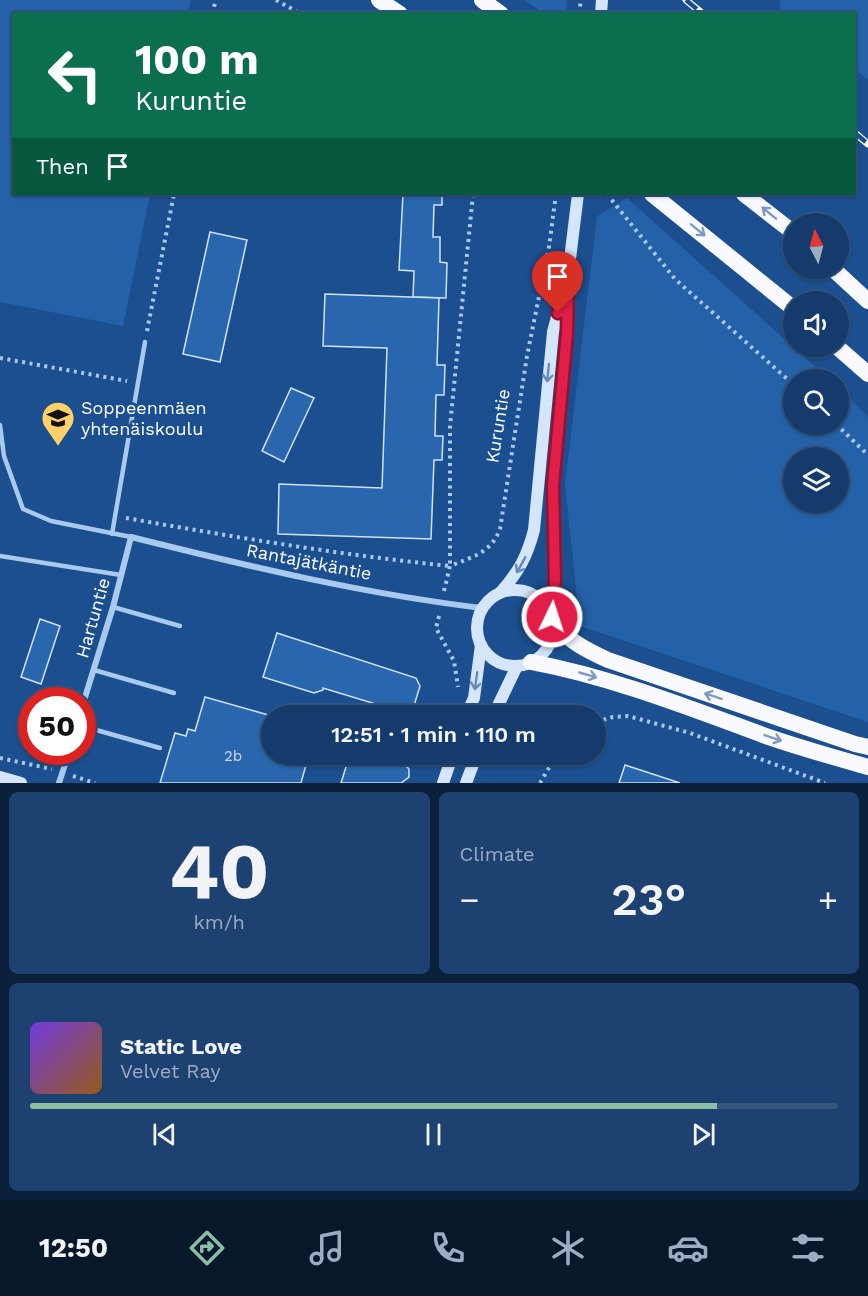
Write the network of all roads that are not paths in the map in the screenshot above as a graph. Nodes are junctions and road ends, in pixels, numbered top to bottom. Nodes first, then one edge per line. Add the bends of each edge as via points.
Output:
1 (379, 0) edge
2 (482, 0) edge
3 (397, 12) edge
4 (498, 12) edge
5 (578, 195) edge
6 (653, 195) edge
7 (745, 195) edge
8 (783, 224) edge
9 (568, 275) junction
10 (844, 279) edge
11 (783, 300) edge
12 (868, 301) edge
13 (145, 342) road end
14 (849, 357) edge
15 (868, 374) edge
16 (0, 424) edge
17 (112, 534) junction
18 (131, 537) junction
19 (0, 556) edge
20 (121, 575) junction
21 (501, 592) junction
22 (113, 607) junction
23 (482, 608) junction
24 (553, 620) junction
25 (180, 626) dead end
26 (481, 645) junction
27 (524, 664) junction
28 (94, 669) junction
29 (88, 687) edge
30 (174, 693) dead end
31 (471, 705) edge
32 (500, 705) edge
33 (96, 730) edge
34 (868, 747) edge
35 (160, 748) dead end
36 (64, 765) edge
37 (449, 765) edge
38 (473, 765) edge
39 (868, 767) edge
40 (0, 777) edge
41 (21, 783) edge
42 (58, 783) edge
43 (442, 783) edge
44 (466, 783) edge

1 - 3 highway
2 - 4 highway
5 - 9 main road
6 -> 11 highway
8 -> 7 highway
9 -> 21 main road via 553,332 534,530 528,553
9 - 24 main road via 567,333 553,485
10 - 12 highway
13 - 17 lane
14 - 15 highway
16 - 17 lane via 4,456 23,509 51,521
17 - 18 lane
18 - 20 street, Hartuntie
18 - 23 street, Rantajätkäntie via 246,566
19 - 20 lane
20 - 22 street, Hartuntie
21 - 23 main road
21 - 24 main road via 529,592 546,604
22 - 25 lane
22 - 28 street, Hartuntie
23 - 26 main road via 477,623
24 - 27 main road via 549,646 541,656
34 -> 24 highway via 608,660 576,645
26 - 27 main road via 496,661
26 -> 31 main road
27 - 32 main road
27 -> 39 highway via 567,669
28 - 29 street, Hartuntie
28 - 30 lane
33 - 35 lane
36 - 42 street
37 - 43 main road
38 - 44 main road
40 - 41 main road

